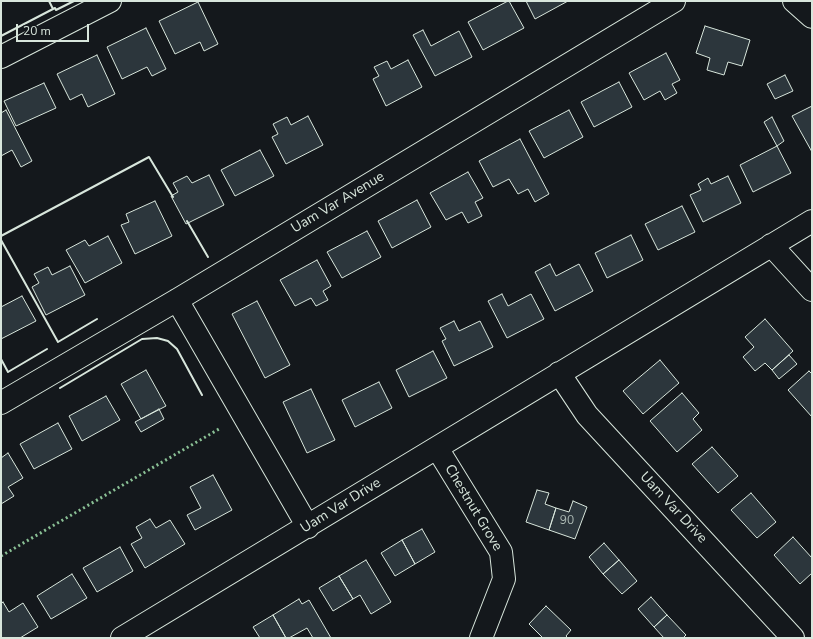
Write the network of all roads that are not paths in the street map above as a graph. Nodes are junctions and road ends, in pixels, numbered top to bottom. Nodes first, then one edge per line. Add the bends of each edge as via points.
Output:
1 (110, 1) edge
2 (674, 1) edge
3 (794, 1) edge
4 (812, 17) edge
5 (1, 57) edge
6 (812, 222) edge
7 (772, 245) junction
8 (812, 290) edge
9 (177, 300) junction
10 (559, 373) junction
11 (1, 403) edge
12 (437, 448) junction
13 (308, 527) junction
14 (122, 638) edge
15 (481, 638) edge
16 (793, 638) edge

1 - 5 street
2 - 9 street, Uam Var Avenue
3 - 4 street
6 - 7 street, Uam Var Drive
7 - 8 street
7 - 10 street, Uam Var Drive
9 - 11 street, Uam Var Avenue
9 - 13 street
10 - 12 street, Uam Var Drive
10 - 16 street, Uam Var Drive via 587,414
12 - 13 street, Uam Var Drive
12 - 15 street, Chestnut Grove via 501,552 504,579
13 - 14 street, Uam Var Drive

